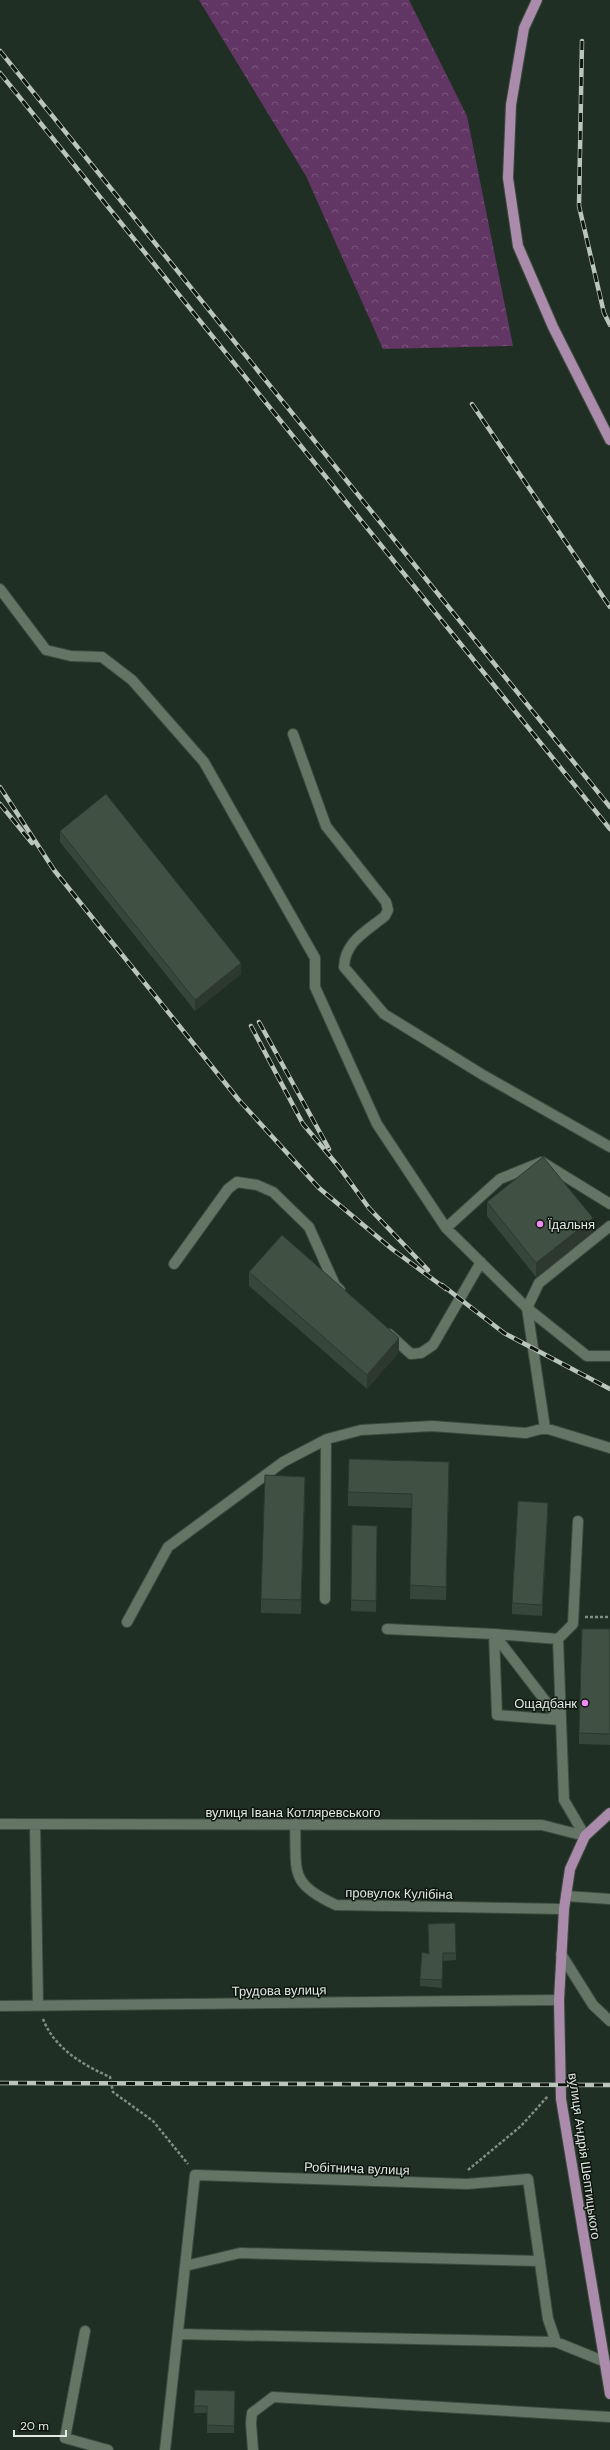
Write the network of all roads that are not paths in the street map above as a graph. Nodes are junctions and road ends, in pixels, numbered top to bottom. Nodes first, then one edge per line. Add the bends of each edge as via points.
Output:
1 (537, 0) edge
2 (610, 440) edge
3 (0, 589) edge
4 (293, 734) dead end
5 (610, 1147) edge
6 (610, 1204) edge
7 (610, 1226) edge
8 (446, 1228) junction
9 (482, 1262) junction
10 (174, 1264) dead end
11 (347, 1296) edge
12 (527, 1308) junction
13 (382, 1327) edge
14 (610, 1356) edge
15 (545, 1428) junction
16 (326, 1440) junction
17 (610, 1448) edge
18 (578, 1521) dead end
19 (325, 1599) dead end
20 (126, 1622) dead end
21 (387, 1629) dead end
22 (494, 1634) junction
23 (558, 1639) junction
24 (560, 1720) junction
25 (610, 1813) edge
26 (0, 1824) edge
27 (294, 1824) junction
28 (35, 1825) junction
29 (586, 1836) junction
30 (566, 1896) junction
31 (610, 1899) edge
32 (564, 1908) junction
33 (561, 1954) junction
34 (559, 2000) junction
35 (38, 2005) junction
36 (0, 2006) edge
37 (610, 2021) edge
38 (540, 2261) junction
39 (185, 2266) junction
40 (85, 2331) dead end
41 (178, 2334) junction
42 (605, 2340) edge
43 (556, 2342) junction
44 (603, 2361) junction
45 (610, 2394) edge
46 (610, 2417) edge
47 (108, 2450) edge
48 (165, 2450) edge
49 (253, 2450) edge

1 - 2 main road via 524,28 510,105 508,178 518,246 553,327
3 - 8 street via 46,650 72,656 102,657 132,680 204,762 315,958 315,987 377,1124
4 - 5 street via 326,826 386,902 388,910 385,916 353,942 345,954 344,967 384,1014 483,1075
6 - 8 street via 542,1162 500,1179
7 - 12 street via 539,1283
8 - 9 street
9 - 12 street
9 - 13 street via 433,1345 421,1353 411,1354
10 - 11 street via 228,1188 237,1182 257,1185 273,1192 309,1227 335,1285
12 - 14 street via 587,1356
12 - 15 street
15 - 16 street via 526,1433 432,1426 361,1430
15 - 17 street
16 - 19 street
16 - 20 street via 284,1462 168,1547
18 - 23 street via 573,1624
21 - 22 street
22 - 23 street
22 - 24 street
22 - 24 street via 497,1714
23 - 24 street
24 - 29 street via 564,1800
25 - 29 main road, вулиця Андрія Шептицького
26 - 28 street, вулиця Івана Котляревського
27 - 28 street, вулиця Івана Котляревського
27 - 29 street, вулиця Івана Котляревського via 542,1825
27 - 32 street, провулок Кулібіна via 298,1877 306,1889 336,1905
28 - 35 street
29 - 30 main road, вулиця Андрія Шептицького via 570,1869
30 - 31 street
30 - 32 main road, вулиця Андрія Шептицького
32 - 33 main road, вулиця Андрія Шептицького
33 - 34 main road, вулиця Андрія Шептицького
33 - 37 street via 593,2004
34 - 35 street, Трудова вулиця
34 - 42 main road, вулиця Андрія Шептицького via 559,2084
35 - 36 street, Трудова вулиця
38 - 39 street via 240,2253
38 - 39 street, Робітнича вулиця via 528,2179 467,2184 195,2175
38 - 43 street, Робітнича вулиця via 548,2319
39 - 41 street
40 - 47 street via 65,2438
41 - 43 street
41 - 48 street
42 - 44 main road, вулиця Андрія Шептицького
43 - 44 street
44 - 45 main road, вулиця Андрія Шептицького
46 - 49 street via 273,2396 252,2413

